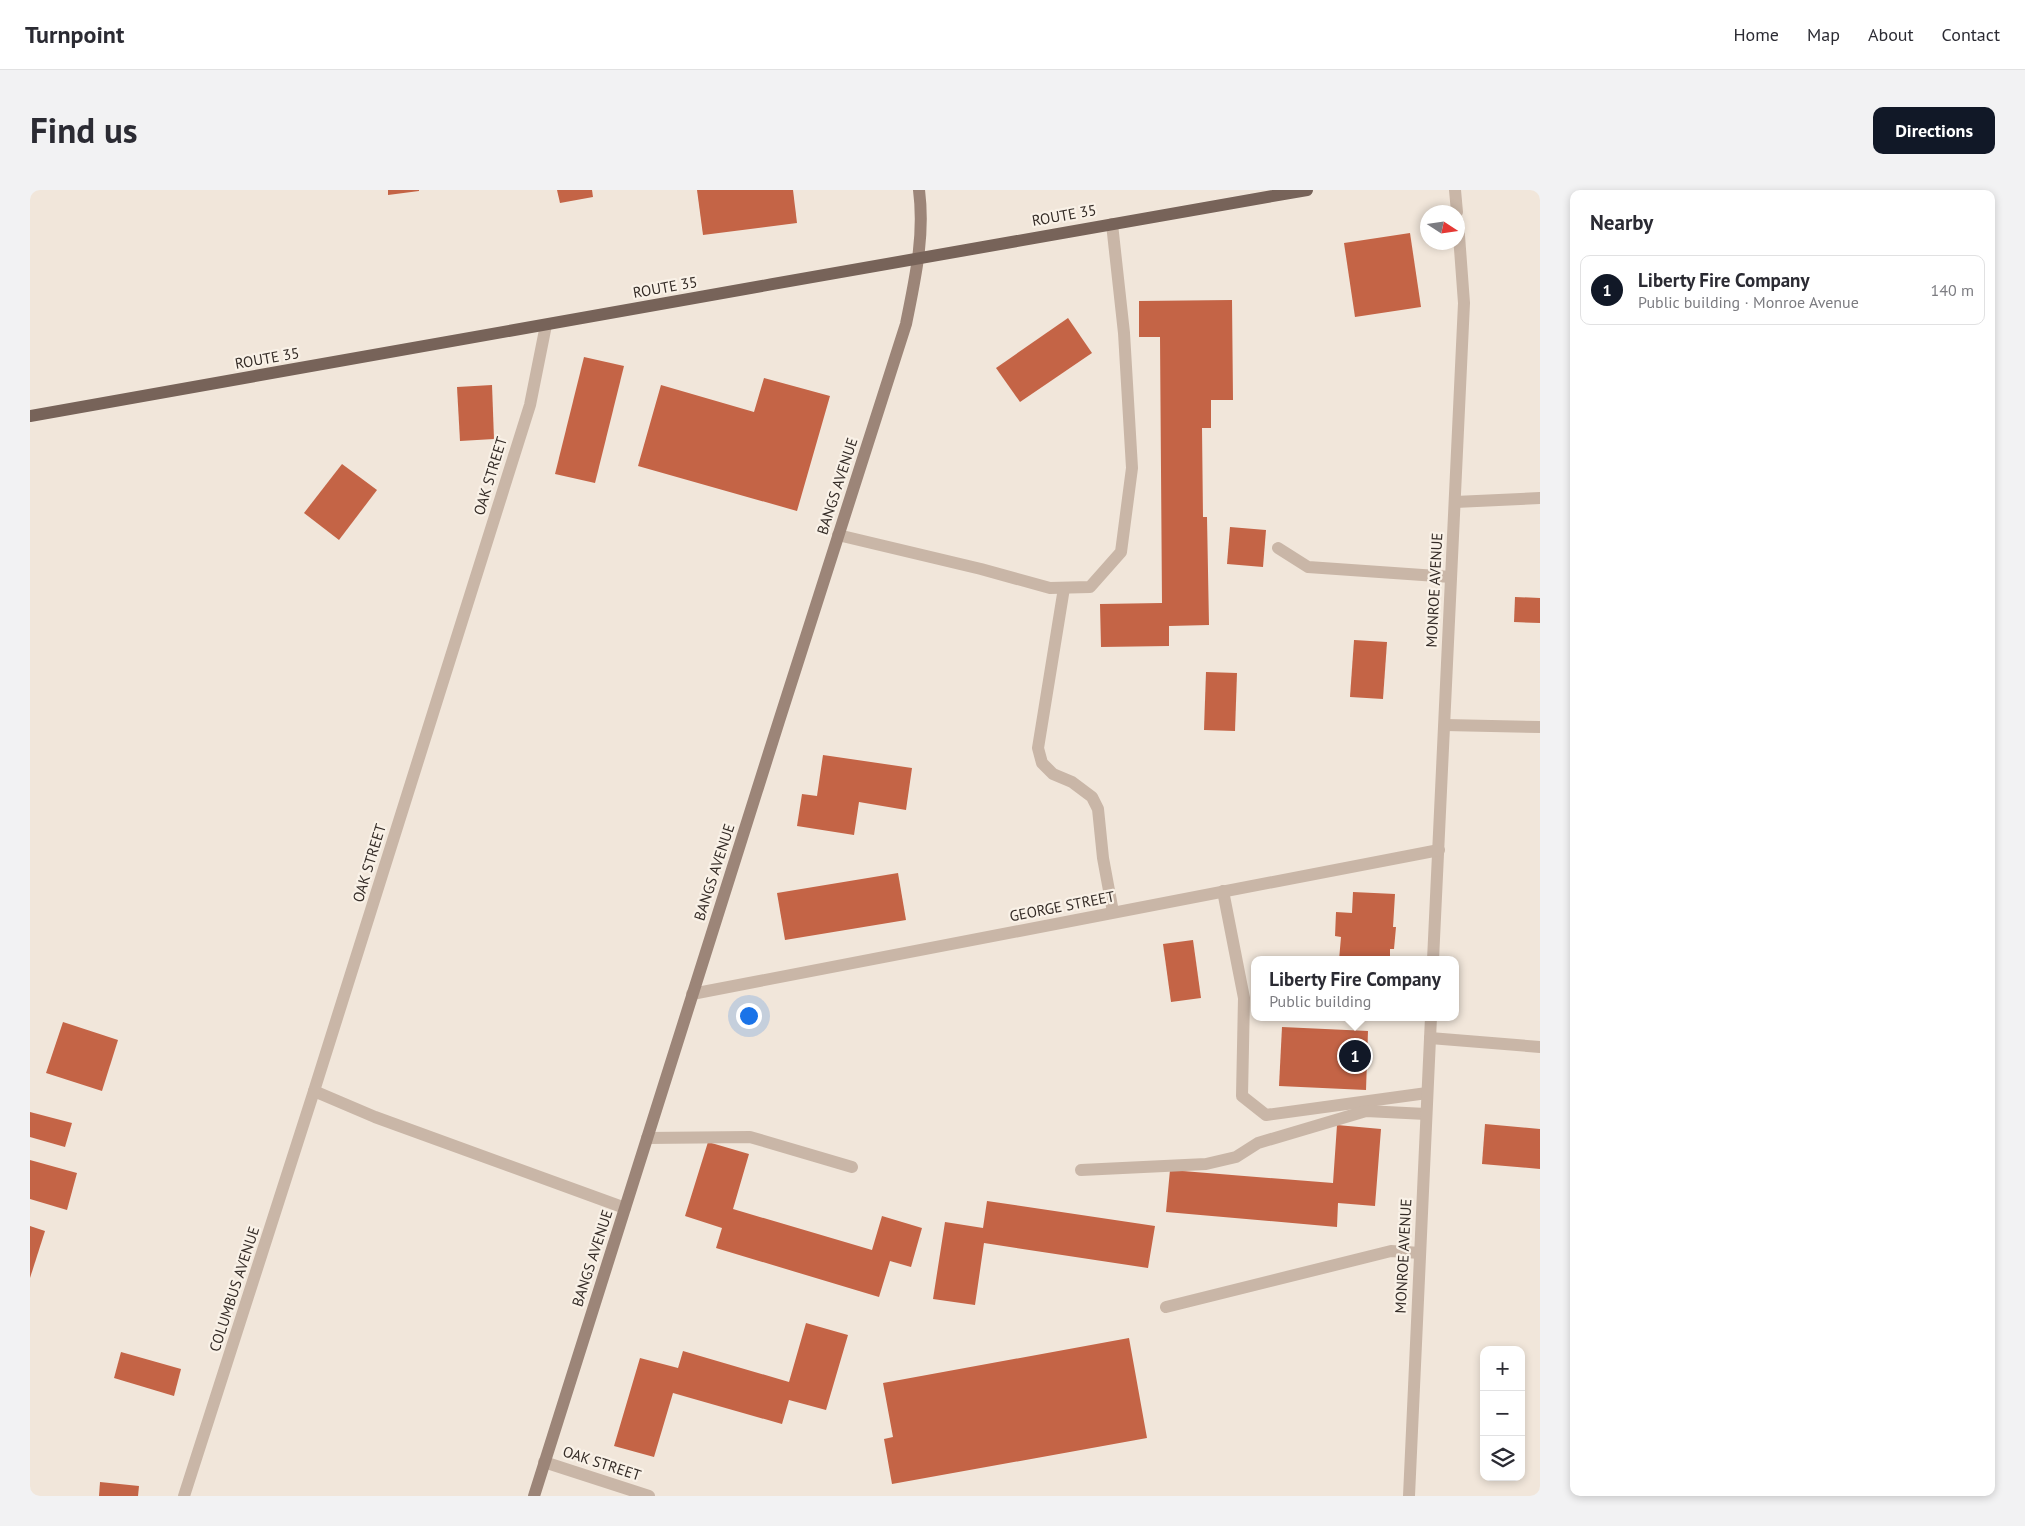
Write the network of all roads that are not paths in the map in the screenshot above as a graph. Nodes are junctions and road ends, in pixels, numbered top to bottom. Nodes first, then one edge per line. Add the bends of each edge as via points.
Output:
1 (919, 190) edge
2 (1307, 190) edge
3 (1455, 190) edge
4 (1456, 205) edge
5 (1112, 224) junction
6 (1460, 250) edge
7 (920, 257) junction
8 (546, 325) junction
9 (30, 416) edge
10 (1540, 498) edge
11 (1455, 502) junction
12 (838, 535) junction
13 (1278, 548) dead end
14 (1451, 577) junction
15 (1064, 588) junction
16 (1445, 725) junction
17 (1540, 727) edge
18 (1439, 850) junction
19 (1223, 891) junction
20 (1113, 912) junction
21 (1433, 956) edge
22 (692, 994) junction
23 (1431, 1021) edge
24 (1430, 1038) junction
25 (1540, 1047) edge
26 (314, 1091) junction
27 (1427, 1093) junction
28 (1426, 1114) junction
29 (647, 1138) junction
30 (852, 1167) dead end
31 (1081, 1170) dead end
32 (625, 1208) junction
33 (1420, 1253) junction
34 (1166, 1307) dead end
35 (544, 1462) junction
36 (184, 1496) edge
37 (534, 1496) edge
38 (649, 1496) edge
39 (1409, 1496) edge

1 - 7 street, BANGS AVENUE
2 - 5 main road, ROUTE 35
3 - 4 street
5 - 7 main road, ROUTE 35
5 - 15 street via 1124,333 1132,468 1121,552 1090,587
6 - 11 street, MONROE AVENUE via 1464,303
7 - 8 main road, ROUTE 35
7 - 12 street, BANGS AVENUE via 906,324
8 - 9 main road, ROUTE 35
8 - 26 street, OAK STREET via 530,405
10 - 11 street
11 - 14 street, MONROE AVENUE
12 - 15 street via 1050,588
12 - 22 street, BANGS AVENUE
13 - 14 street via 1308,567
14 - 16 street, MONROE AVENUE
15 - 20 street via 1038,748 1042,764 1092,796 1098,809
16 - 17 street
16 - 18 street, MONROE AVENUE
18 - 19 street, GEORGE STREET
18 - 21 street, MONROE AVENUE
19 - 20 street, GEORGE STREET
19 - 27 street via 1244,998 1242,1096 1266,1115
20 - 22 street, GEORGE STREET
22 - 29 street, BANGS AVENUE
23 - 24 street, MONROE AVENUE
24 - 25 street
24 - 27 street, MONROE AVENUE
26 - 32 street
26 - 36 street, COLUMBUS AVENUE
27 - 28 street, MONROE AVENUE
28 - 31 street via 1366,1111 1258,1143 1236,1157 1206,1164
28 - 33 street, MONROE AVENUE
29 - 30 street via 750,1137
29 - 32 street, BANGS AVENUE
32 - 35 street, BANGS AVENUE
33 - 34 street via 1391,1251
33 - 39 street, MONROE AVENUE
35 - 37 street, BANGS AVENUE
35 - 38 street, OAK STREET

